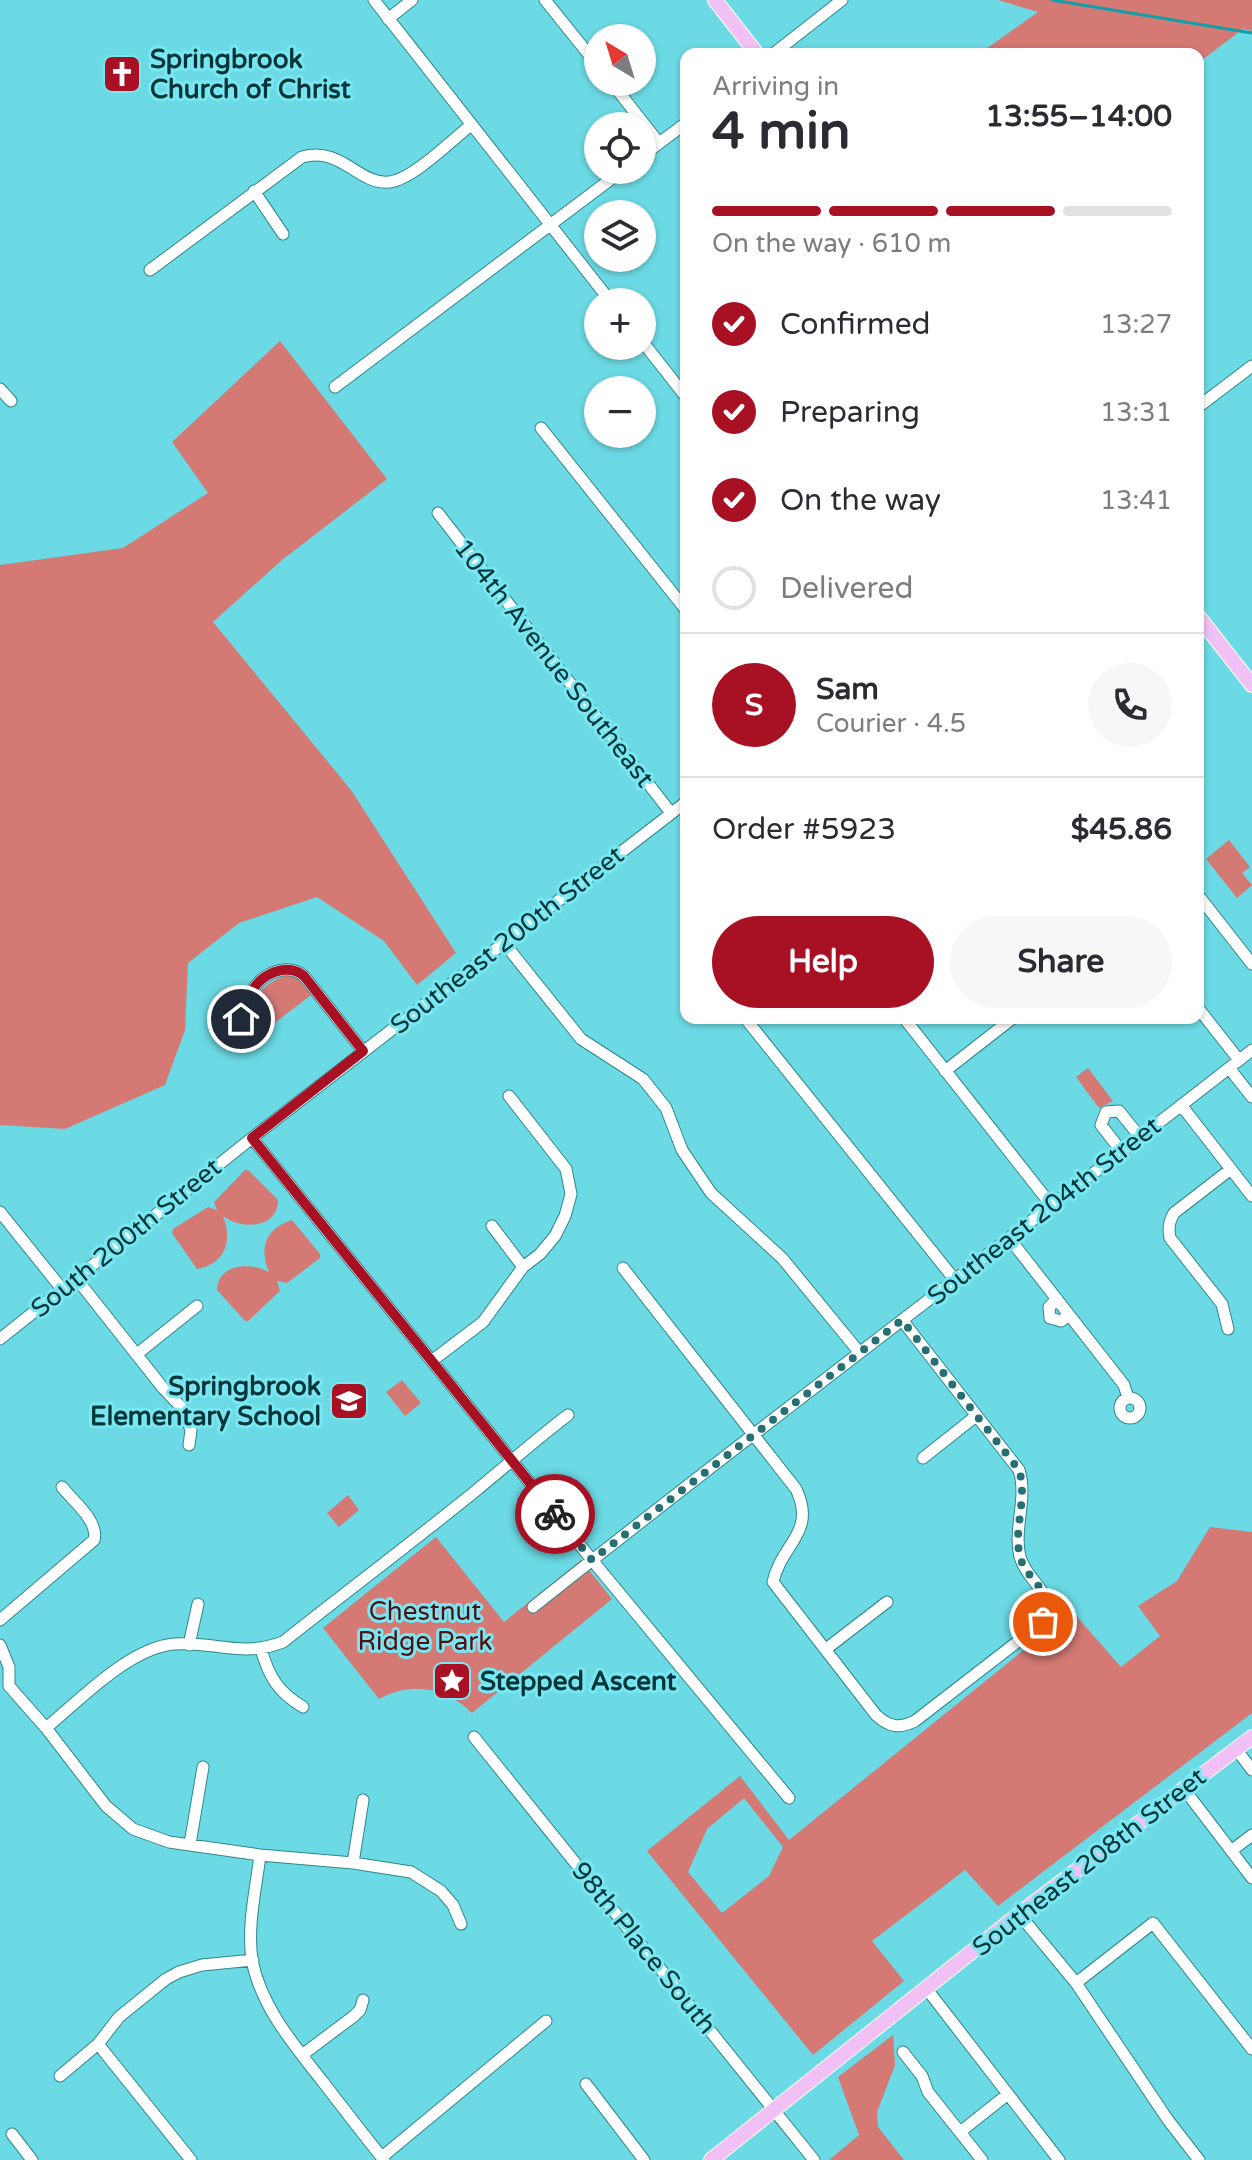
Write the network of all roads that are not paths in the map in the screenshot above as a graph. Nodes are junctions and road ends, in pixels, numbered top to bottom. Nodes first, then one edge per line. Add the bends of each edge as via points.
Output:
1 (374, 0) edge
2 (412, 0) edge
3 (545, 0) edge
4 (715, 0) edge
5 (842, 0) edge
6 (388, 19) junction
7 (752, 48) edge
8 (781, 48) edge
9 (584, 49) edge
10 (622, 96) edge
11 (471, 125) junction
12 (680, 127) edge
13 (659, 143) junction
14 (656, 145) edge
15 (604, 184) edge
16 (254, 191) junction
17 (549, 224) junction
18 (283, 234) dead end
19 (150, 270) dead end
20 (600, 288) edge
21 (656, 359) edge
22 (1252, 366) edge
23 (335, 387) dead end
24 (0, 389) edge
25 (680, 389) edge
26 (11, 401) dead end
27 (1204, 402) edge
28 (541, 428) dead end
29 (438, 513) dead end
30 (680, 602) edge
31 (1204, 624) edge
32 (1252, 685) edge
33 (680, 806) edge
34 (671, 813) junction
35 (1204, 903) edge
36 (504, 943) junction
37 (1252, 964) edge
38 (250, 1012) dead end
39 (1204, 1017) edge
40 (750, 1024) edge
41 (909, 1024) edge
42 (1005, 1024) edge
43 (1252, 1050) edge
44 (363, 1051) junction
45 (1234, 1064) junction
46 (945, 1071) junction
47 (509, 1096) dead end
48 (1252, 1097) edge
49 (1181, 1105) junction
50 (1140, 1137) junction
51 (252, 1138) junction
52 (1122, 1152) junction
53 (1231, 1169) junction
54 (1252, 1196) edge
55 (1052, 1206) junction
56 (0, 1212) edge
57 (492, 1226) dead end
58 (1009, 1238) junction
59 (523, 1267) junction
60 (623, 1268) dead end
61 (76, 1278) junction
62 (955, 1280) junction
63 (62, 1289) junction
64 (197, 1306) dead end
65 (902, 1320) junction
66 (1228, 1329) dead end
67 (0, 1339) edge
68 (859, 1352) junction
69 (137, 1354) junction
70 (433, 1360) junction
71 (1128, 1398) dead end
72 (568, 1415) dead end
73 (976, 1416) junction
74 (754, 1433) junction
75 (189, 1445) dead end
76 (923, 1458) dead end
77 (513, 1461) junction
78 (62, 1487) dead end
79 (592, 1560) junction
80 (887, 1602) dead end
81 (198, 1604) dead end
82 (533, 1607) dead end
83 (0, 1620) edge
84 (0, 1645) edge
85 (189, 1645) junction
86 (261, 1649) junction
87 (826, 1649) junction
88 (4, 1689) edge
89 (303, 1707) dead end
90 (46, 1728) junction
91 (474, 1737) dead end
92 (1252, 1737) edge
93 (1236, 1749) junction
94 (203, 1767) dead end
95 (1252, 1770) edge
96 (1184, 1789) junction
97 (789, 1798) dead end
98 (363, 1800) dead end
99 (1252, 1835) edge
100 (190, 1844) junction
101 (1231, 1851) junction
102 (260, 1855) junction
103 (353, 1863) junction
104 (1252, 1878) edge
105 (1019, 1914) junction
106 (461, 1924) dead end
107 (253, 1960) junction
108 (1076, 1983) junction
109 (926, 1988) junction
110 (363, 2000) dead end
111 (546, 2021) dead end
112 (98, 2044) junction
113 (1252, 2049) edge
114 (903, 2052) dead end
115 (302, 2055) junction
116 (60, 2076) dead end
117 (586, 2084) dead end
118 (1008, 2094) junction
119 (773, 2109) junction
120 (960, 2132) junction
121 (12, 2134) dead end
122 (185, 2158) edge
123 (383, 2158) edge
124 (32, 2160) edge
125 (644, 2160) edge
126 (711, 2160) edge
127 (814, 2160) edge
128 (982, 2160) edge
129 (1059, 2160) edge
130 (1199, 2160) edge

1 - 6 street
2 - 6 street
3 - 9 street
4 - 7 main road
5 - 8 street
6 - 11 street
10 - 13 street
11 - 16 street via 391,182 376,180 328,154 310,154
11 - 17 street
12 - 13 street
13 - 14 street
15 - 17 street
16 - 18 street
16 - 19 street
17 - 20 street
17 - 23 street
21 - 25 street
22 - 27 street
24 - 26 street
28 - 30 street
29 - 34 street, 104th Avenue Southeast
31 - 32 main road
33 - 34 street, Southeast 200th Street
34 - 36 street, Southeast 200th Street
35 - 37 street
36 - 44 street, Southeast 200th Street
36 - 68 street via 581,1039 643,1079 666,1108 682,1150 711,1193 782,1258
38 - 44 street via 254,986 277,970 296,969
39 - 45 street
40 - 62 street
41 - 46 street
42 - 46 street
43 - 45 street, Southeast 204th Street
44 - 51 street, Southeast 200th Street
45 - 48 street
45 - 49 street, Southeast 204th Street
46 - 55 street
47 - 59 street via 566,1169 571,1194 555,1236
49 - 50 street, Southeast 204th Street
49 - 53 street
50 - 52 street, Southeast 204th Street
50 - 52 street via 1119,1111 1106,1112 1101,1125
51 - 61 street, South 200th Street
51 - 70 street
52 - 55 street, Southeast 204th Street
53 - 54 street
53 - 66 street via 1174,1213 1169,1225 1170,1238 1222,1304
55 - 58 street, Southeast 204th Street
56 - 63 street
57 - 59 street
58 - 62 street, Southeast 204th Street
58 - 71 street via 1124,1385
59 - 70 street via 483,1322
60 - 74 street
61 - 63 street, South 200th Street
61 - 69 street
62 - 65 street, Southeast 204th Street
63 - 67 street, South 200th Street
64 - 69 street
65 - 68 street, Southeast 204th Street
65 - 73 street
68 - 74 street, Southeast 204th Street
69 - 75 street via 182,1408 191,1430
70 - 77 street
72 - 77 street
73 - 76 street
73 - 87 street via 1019,1470 1019,1547 1021,1559 1045,1594 1050,1611 1043,1622 903,1727 893,1727 876,1715
74 - 79 street, Southeast 204th Street
74 - 87 street via 803,1502 801,1531 775,1570 773,1582
77 - 79 street
77 - 86 street via 283,1642
78 - 83 street via 96,1534 90,1545
79 - 82 street, Southeast 204th Street
79 - 97 street
80 - 87 street
81 - 85 street
84 - 88 street via 9,1667
85 - 86 street
85 - 90 street via 161,1646 139,1655
86 - 89 street via 277,1688
88 - 90 street
90 - 100 street via 120,1818 148,1836
91 - 119 street, 98th Place South
92 - 93 main road, Southeast 208th Street
93 - 95 street
93 - 96 main road, Southeast 208th Street
94 - 100 street
96 - 101 street
96 - 105 main road, Southeast 208th Street
98 - 103 street
99 - 101 street
100 - 102 street
101 - 104 street
102 - 103 street
102 - 107 street via 251,1929
103 - 106 street via 421,1876 448,1899
105 - 108 street
105 - 109 main road, Southeast 208th Street
107 - 112 street via 179,1972 119,2017
107 - 115 street via 265,1998
108 - 113 street via 1153,1923
108 - 130 street
109 - 118 street
109 - 119 main road, Southeast 208th Street
110 - 115 street via 354,2016
111 - 123 street
112 - 116 street
112 - 122 street
114 - 120 street
115 - 123 street
117 - 125 street
118 - 120 street
118 - 129 street
119 - 126 main road, Southeast 208th Street
119 - 127 street, 98th Place South
120 - 128 street
121 - 124 street

